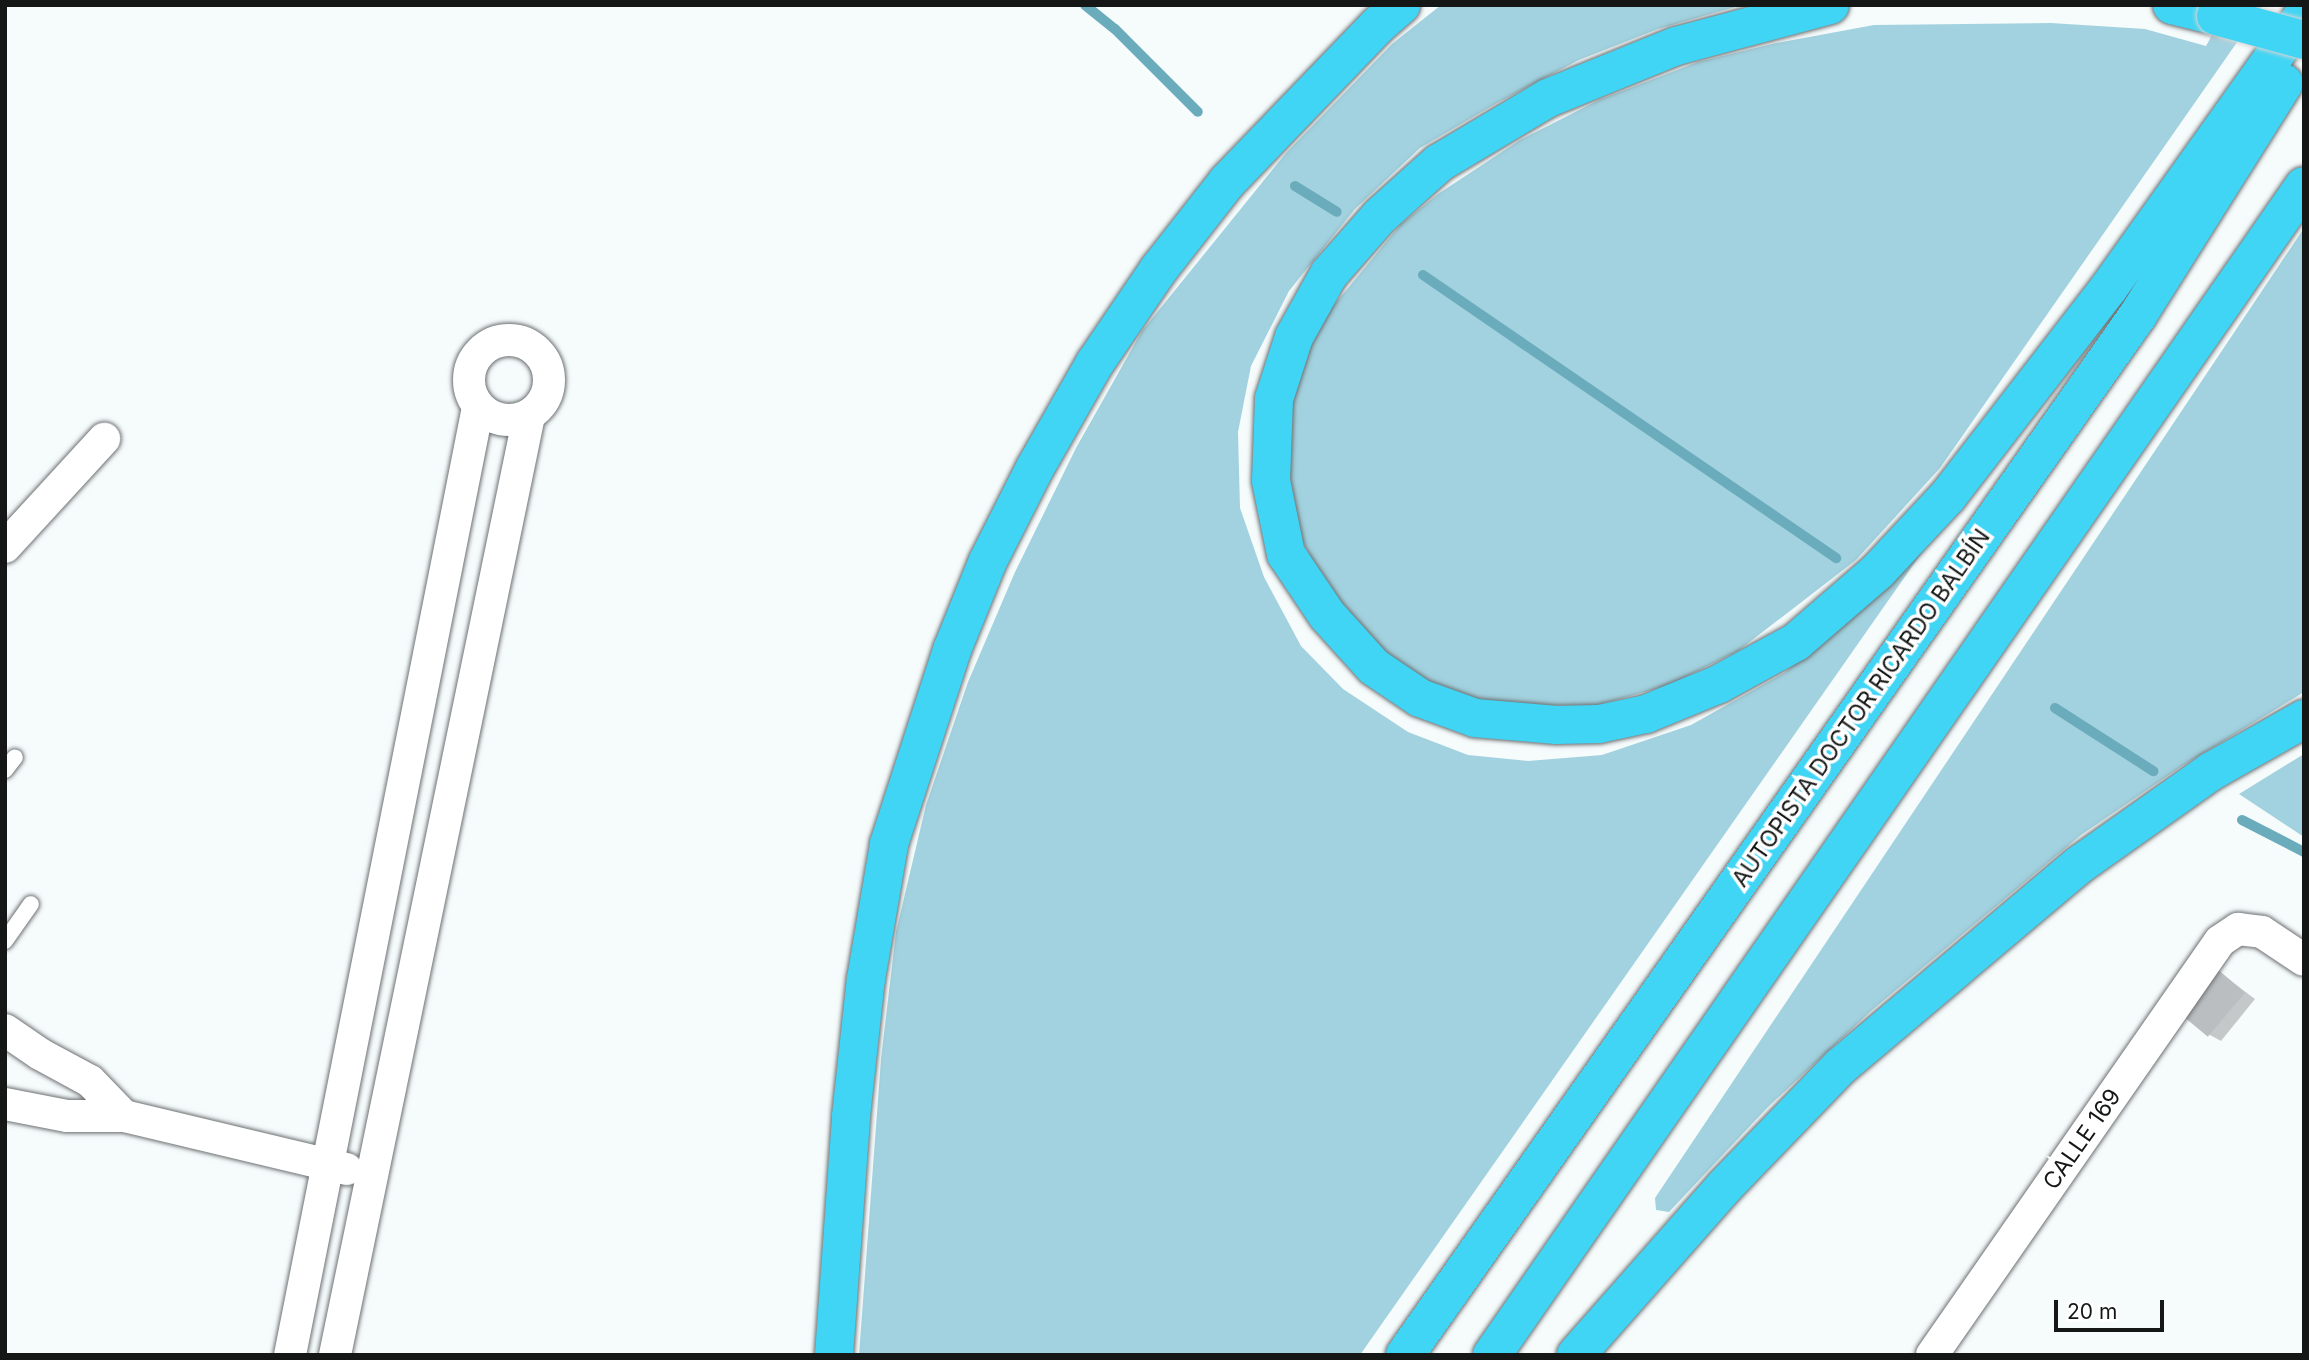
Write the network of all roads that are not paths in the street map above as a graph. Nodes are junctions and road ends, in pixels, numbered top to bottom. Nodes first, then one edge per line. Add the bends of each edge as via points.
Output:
1 (1401, 5) edge
2 (1830, 5) edge
3 (2172, 5) edge
4 (2304, 14) edge
5 (2304, 40) edge
6 (2304, 51) edge
7 (2304, 186) edge
8 (478, 407) junction
9 (529, 416) junction
10 (104, 439) dead end
11 (5, 547) edge
12 (2304, 719) edge
13 (31, 904) dead end
14 (5, 940) edge
15 (2304, 960) edge
16 (5, 1030) edge
17 (5, 1104) edge
18 (124, 1116) junction
19 (329, 1162) junction
20 (372, 1177) junction
21 (290, 1355) edge
22 (335, 1355) edge
23 (834, 1355) edge
24 (1405, 1355) edge
25 (1492, 1355) edge
26 (1576, 1355) edge
27 (1932, 1355) edge

1 - 23 highway via 1227,182 1158,269 1095,363 988,561 952,650 889,845 866,979 850,1116
2 - 4 highway via 1676,46 1548,98 1439,163 1380,216 1329,274 1294,337 1273,399 1271,481 1286,554 1327,615 1374,667 1420,698 1475,718 1599,724 1646,714 1719,684 1796,642 1878,571 1948,496 2108,289
3 - 5 highway, bridge
6 - 24 highway, AUTOPISTA DOCTOR RICARDO BALBÍN via 2138,315
7 - 25 highway
8 - 9 street via 502,421
8 - 9 street via 470,395 470,367 488,345 515,340 528,345 547,366 547,394
8 - 19 street
9 - 20 street
10 - 11 street
12 - 26 highway via 2212,771 2079,865 1841,1066 1724,1187
13 - 14 lane
15 - 27 street, CALLE 169 via 2262,932 2238,929 2220,941
16 - 18 street via 90,1081
17 - 18 street via 67,1116
18 - 19 street
19 - 20 street
19 - 21 street
20 - 22 street

